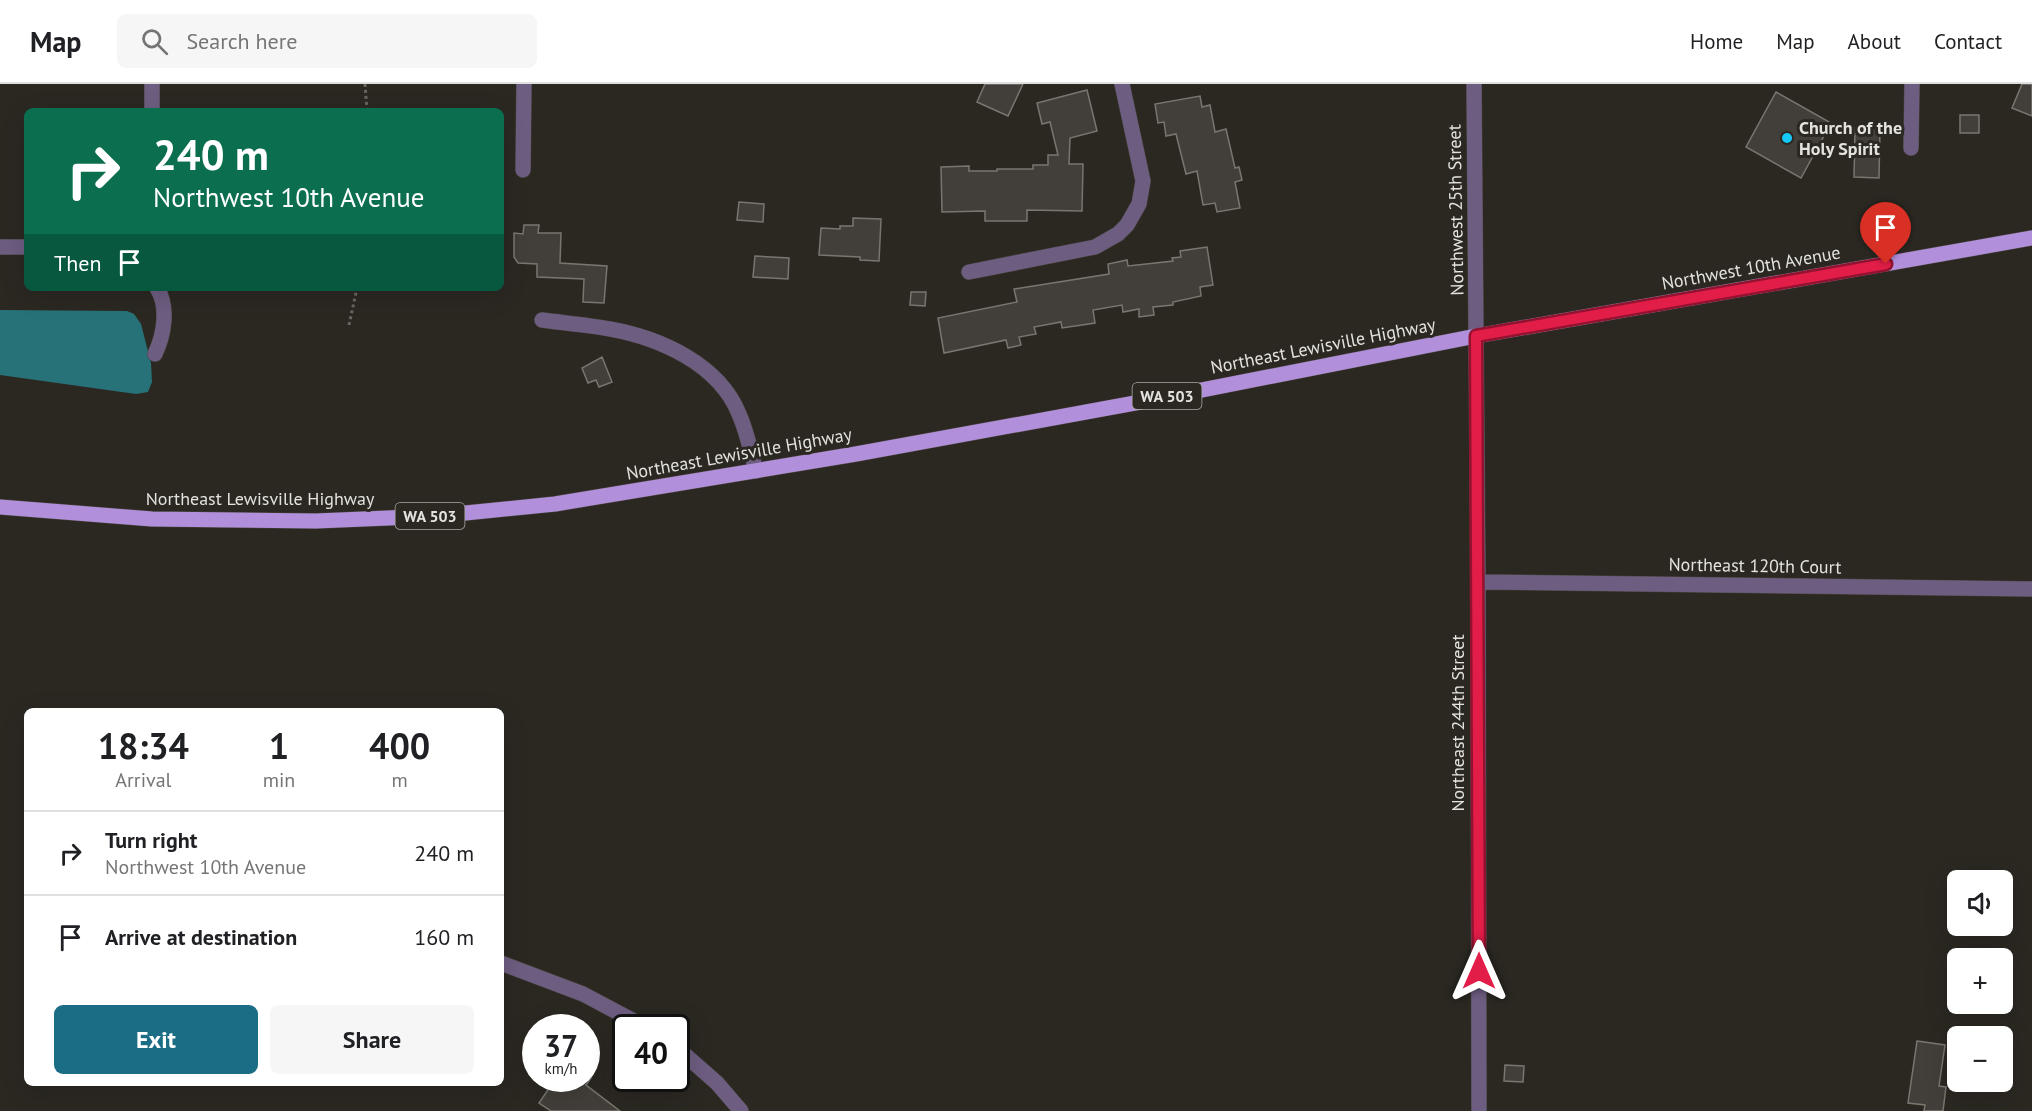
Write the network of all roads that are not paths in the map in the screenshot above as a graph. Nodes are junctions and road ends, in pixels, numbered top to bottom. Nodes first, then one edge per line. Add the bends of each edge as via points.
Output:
1 (152, 84) edge
2 (524, 84) edge
3 (1122, 84) edge
4 (1474, 84) edge
5 (1912, 84) edge
6 (152, 108) edge
7 (1911, 148) dead end
8 (523, 170) dead end
9 (2032, 238) edge
10 (0, 247) edge
11 (24, 247) edge
12 (969, 272) dead end
13 (159, 291) edge
14 (542, 320) dead end
15 (1476, 336) junction
16 (154, 354) dead end
17 (756, 471) junction
18 (0, 507) edge
19 (1478, 582) junction
20 (2032, 589) edge
21 (504, 964) edge
22 (621, 1014) edge
23 (690, 1059) edge
24 (741, 1111) edge
25 (1479, 1111) edge

1 - 6 street
2 - 8 street
3 - 12 street via 1143,181 1134,215 1118,234 1095,247
4 - 15 street, Northwest 25th Street
5 - 7 street
9 - 15 main road, Northwest 10th Avenue / WA 503
10 - 11 street
13 - 16 street via 164,312 161,342
14 - 17 street via 612,329 658,343 697,362 725,390 739,413
15 - 17 main road, Northeast Lewisville Highway / WA 503
15 - 19 street, Northeast 244th Street
17 - 18 main road, Northeast Lewisville Highway / WA 503 via 555,504 374,519 152,519
19 - 20 street, Northeast 120th Court
19 - 25 street, Northeast 244th Street
21 - 22 street via 592,998
23 - 24 street

